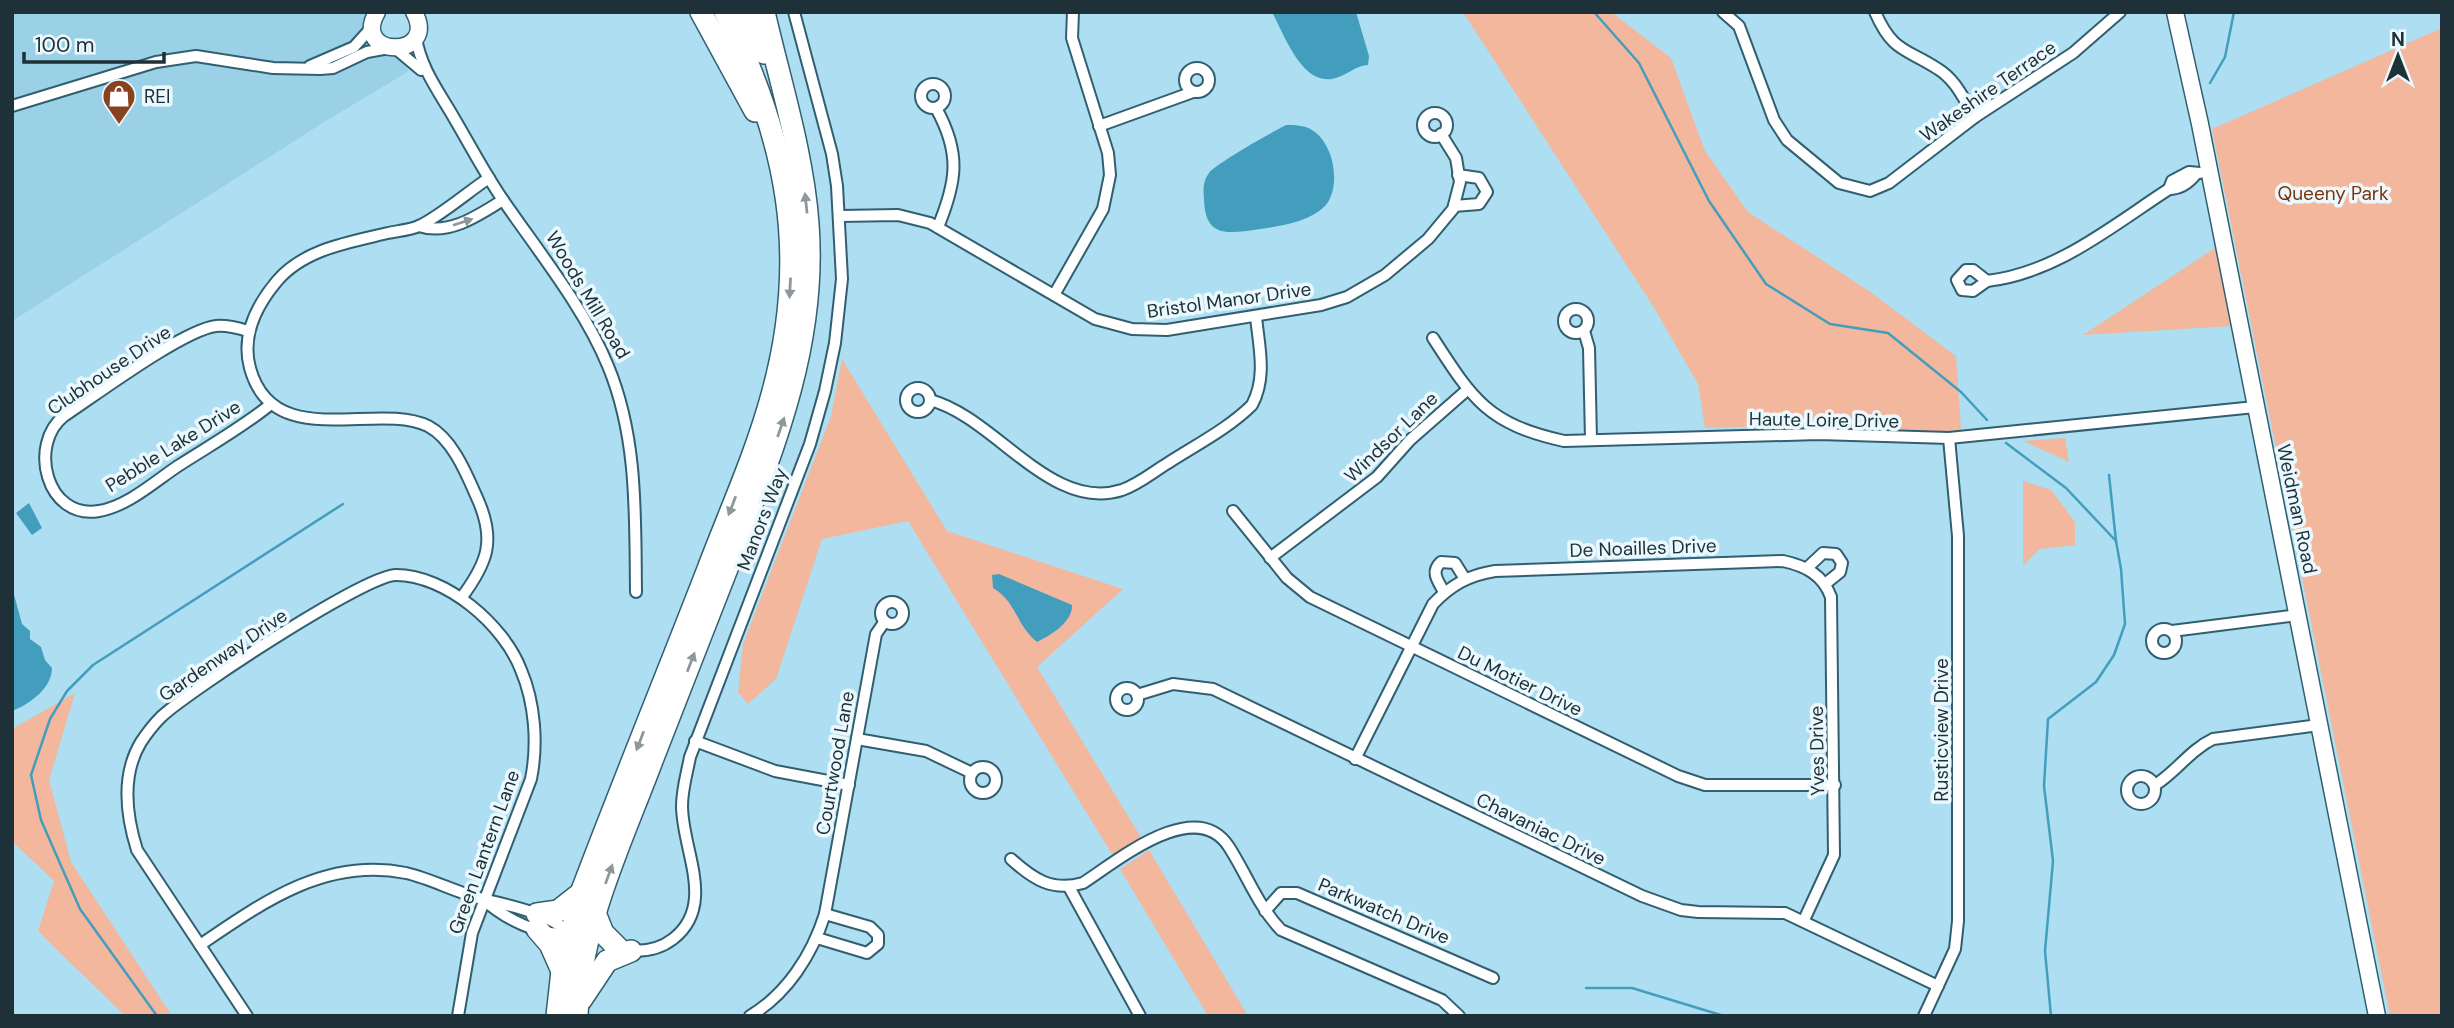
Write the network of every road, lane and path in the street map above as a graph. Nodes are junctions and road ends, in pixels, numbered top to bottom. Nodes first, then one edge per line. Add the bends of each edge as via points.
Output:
1 (414, 12) edge
2 (430, 12) edge
3 (701, 12) edge
4 (725, 12) edge
5 (746, 12) edge
6 (764, 12) edge
7 (794, 12) edge
8 (1073, 12) edge
9 (1723, 12) edge
10 (1875, 12) edge
11 (2120, 12) edge
12 (2175, 12) edge
13 (375, 17) edge
14 (417, 34) junction
15 (393, 48) junction
16 (304, 68) junction
17 (435, 85) junction
18 (1193, 92) dead end
19 (12, 106) edge
20 (936, 108) dead end
21 (1975, 117) junction
22 (790, 124) junction
23 (1100, 126) junction
24 (1441, 134) dead end
25 (2202, 172) junction
26 (1458, 175) junction
27 (489, 178) junction
28 (786, 195) junction
29 (503, 200) junction
30 (1454, 206) junction
31 (840, 216) junction
32 (419, 226) junction
33 (938, 227) junction
34 (1987, 281) dead end
35 (1054, 295) junction
36 (1256, 317) junction
37 (248, 331) junction
38 (1584, 331) dead end
39 (1433, 338) dead end
40 (1467, 390) junction
41 (930, 400) dead end
42 (271, 404) junction
43 (2255, 407) junction
44 (1949, 438) junction
45 (1591, 440) junction
46 (55, 492) joint
47 (1233, 511) dead end
48 (1270, 558) junction
49 (1807, 568) junction
50 (1465, 579) junction
51 (1822, 581) junction
52 (636, 592) dead end
53 (1444, 592) junction
54 (462, 597) junction
55 (2298, 614) junction
56 (885, 621) dead end
57 (2172, 631) dead end
58 (1409, 648) junction
59 (1137, 695) dead end
60 (2319, 725) junction
61 (857, 740) junction
62 (695, 741) junction
63 (1355, 759) junction
64 (972, 773) dead end
65 (849, 785) junction
66 (1835, 785) junction
67 (2155, 785) dead end
68 (1011, 859) dead end
69 (1069, 887) junction
70 (581, 893) junction
71 (483, 899) junction
72 (1265, 911) junction
73 (595, 913) junction
74 (825, 915) junction
75 (1804, 920) junction
76 (537, 922) junction
77 (579, 936) junction
78 (817, 938) junction
79 (200, 945) junction
80 (625, 950) junction
81 (562, 971) junction
82 (1493, 978) dead end
83 (1938, 986) junction
84 (570, 1013) edge
85 (247, 1016) edge
86 (458, 1016) edge
87 (750, 1016) edge
88 (1140, 1016) edge
89 (1459, 1016) edge
90 (1924, 1016) edge
91 (2377, 1016) edge

1 - 14 street
2 - 14 street
3 - 28 highway via 754,107
4 - 28 highway via 765,106
5 - 22 highway
6 - 22 highway
7 - 31 street, Manors Way via 832,154
8 - 23 street via 1072,38
9 - 21 street, Wakeshire Terrace via 1739,26 1774,120 1787,141 1839,183 1870,191 1889,184
10 - 21 street via 1899,48 1938,69 1954,84
11 - 21 street, Wakeshire Terrace via 2073,53
12 - 25 street, Weidman Road
13 - 15 street via 380,43
13 - 16 street via 354,47
14 - 15 street via 408,45
14 - 17 street, Woods Mill Road via 420,58
15 - 16 street via 367,52 333,68
15 - 17 street, Woods Mill Road via 415,62
16 - 19 street via 196,56 156,62
17 - 27 street, Woods Mill Road
18 - 23 street
20 - 33 street via 956,172
73 -> 22 highway via 791,395 805,328 809,260 805,192
23 - 35 street via 1110,175 1103,209
24 - 26 street via 1456,159
25 - 34 street via 2172,181 2169,189 2070,254
25 - 43 street, Weidman Road
26 - 30 street
26 - 30 street via 1479,178 1487,192 1479,204
27 - 29 street, Woods Mill Road
27 - 32 street
28 -> 70 highway via 790,298 771,398
32 -> 29 street via 460,224
29 - 52 street, Woods Mill Road via 550,265 609,369 626,424 635,487
30 - 36 street, Bristol Manor Drive via 1427,239 1368,287 1321,305
31 - 33 street, Bristol Manor Drive via 898,215
31 - 62 street, Manors Way via 842,279 825,391 810,444
32 - 37 street via 336,245 307,258 280,278 263,299
33 - 35 street, Bristol Manor Drive
35 - 36 street, Bristol Manor Drive via 1095,319 1144,330
36 - 41 street via 1262,367 1252,405 1136,484 1112,492 1084,492 1058,483 967,415
37 - 42 street via 253,378
37 - 46 street, Clubhouse Drive via 225,326 202,330 55,423 44,466
38 - 45 street via 1589,348
39 - 40 street, Haute Loire Drive
40 - 45 street, Haute Loire Drive via 1493,415 1525,430 1564,441
40 - 48 street, Windsor Lane via 1410,440 1377,477
42 - 46 street, Pebble Lake Drive via 116,505 82,510
42 - 54 street via 321,422 406,420 427,426 443,438 479,502 488,534 483,568
43 - 44 street, Haute Loire Drive
43 - 55 street, Weidman Road
44 - 45 street, Haute Loire Drive via 1819,434
44 - 83 street, Rusticview Drive via 1958,536 1958,922 1955,949
47 - 48 street, Du Motier Drive
48 - 58 street, Du Motier Drive via 1299,590
49 - 50 street, De Noailles Drive via 1783,561 1495,571
49 - 51 street, De Noailles Drive
49 - 51 street via 1823,553 1836,554 1842,563 1840,572
50 - 53 street, De Noailles Drive
50 - 53 street via 1455,563 1441,562 1436,578
51 - 66 street, Yves Drive via 1831,597
53 - 58 street, De Noailles Drive
54 - 71 street, Green Lantern Lane via 514,655 534,722 531,779
54 - 79 street, Gardenway Drive via 408,576 394,575 359,587 169,711 140,743 129,776 131,832 137,850
55 - 57 street
55 - 60 street, Weidman Road
56 - 61 street, Courtwood Lane via 876,634
58 - 63 street, De Noailles Drive
58 - 66 street, Du Motier Drive via 1694,782
59 - 63 street, Chavaniac Drive via 1173,684 1213,689
60 - 67 street via 2213,739 2201,744
60 - 91 street, Weidman Road
61 - 64 street via 926,751
61 - 65 street, Courtwood Lane
62 - 65 street via 775,771
62 - 80 street, Manors Way via 682,805 695,905 688,924 668,943
63 - 75 street, Chavaniac Drive via 1662,904 1698,912 1785,913
65 - 74 street, Courtwood Lane
66 - 75 street, Yves Drive via 1834,855
68 - 69 street via 1034,880
69 - 72 street via 1083,883 1161,834 1195,826 1228,844
69 - 88 street
70 - 76 highway
70 - 77 highway
71 - 76 street, Manors Way via 499,913
71 - 79 street, Manors Way via 405,873 341,871 287,889
71 - 86 street, Green Lantern Lane via 467,949
72 - 82 street, Parkwatch Drive via 1281,893 1297,893
72 - 89 street via 1292,937 1442,1000
73 - 77 highway
73 - 80 highway via 603,933
74 - 78 street, Courtwood Lane
74 - 78 street via 870,927 878,935 878,944 867,953
75 - 83 street, Chavaniac Drive
76 - 77 street, Manors Way via 560,924
76 - 81 highway
77 - 80 street, Manors Way
77 - 81 highway
77 - 84 highway
78 - 87 street, Courtwood Lane via 783,989
79 - 85 street, Gardenway Drive
80 - 84 highway via 607,961
81 - 84 highway
83 - 90 street, Rusticview Drive

